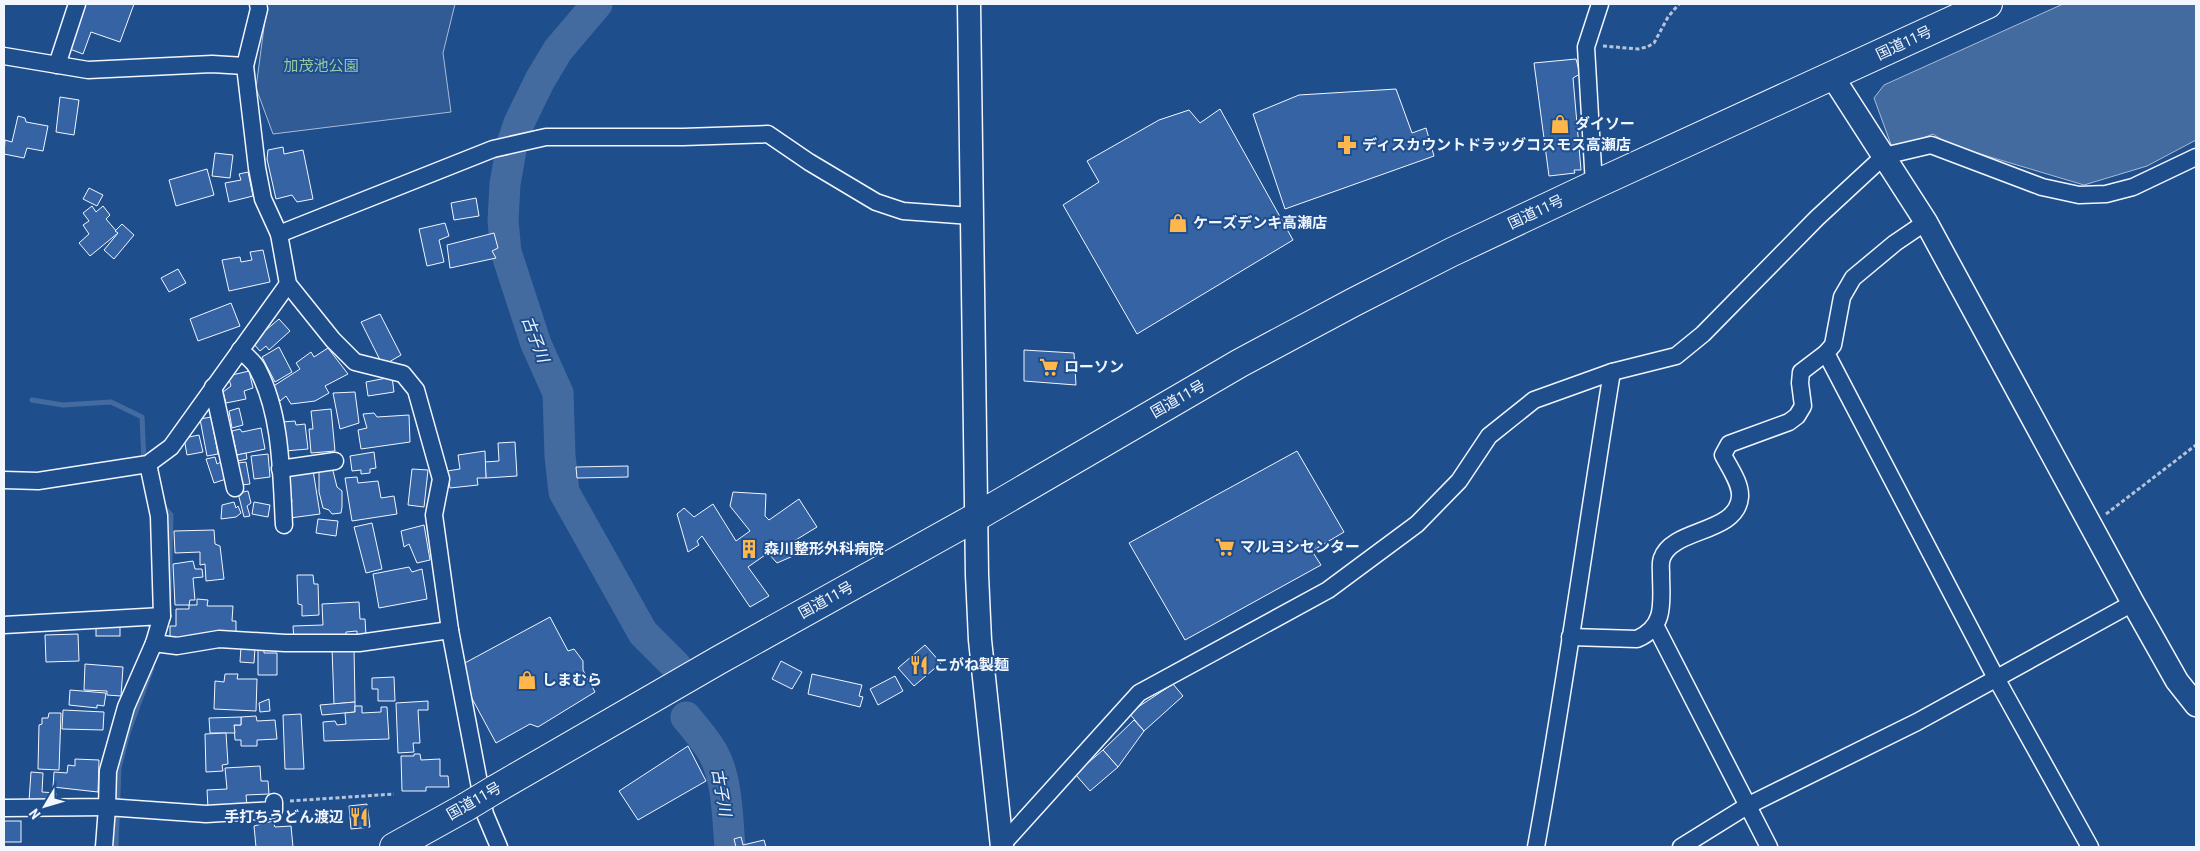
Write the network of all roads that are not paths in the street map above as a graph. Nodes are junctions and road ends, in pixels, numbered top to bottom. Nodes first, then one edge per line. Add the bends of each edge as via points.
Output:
1 (77, 4) edge
2 (258, 4) edge
3 (969, 4) edge
4 (1600, 4) edge
5 (1988, 4) edge
6 (4, 56) edge
7 (57, 65) junction
8 (245, 66) junction
9 (1832, 76) junction
10 (1884, 156) junction
11 (2196, 157) edge
12 (1594, 185) junction
13 (971, 216) junction
14 (1926, 222) junction
15 (279, 234) junction
16 (288, 284) junction
17 (240, 350) junction
18 (1826, 353) junction
19 (1612, 372) junction
20 (213, 387) junction
21 (335, 461) dead end
22 (148, 464) junction
23 (280, 469) junction
24 (4, 480) edge
25 (235, 488) dead end
26 (976, 517) junction
27 (284, 526) dead end
28 (2133, 603) junction
29 (162, 616) junction
30 (4, 625) edge
31 (1656, 627) junction
32 (450, 630) junction
33 (1570, 637) junction
34 (154, 643) junction
35 (1996, 678) junction
36 (2196, 705) edge
37 (274, 802) road end
38 (1747, 806) junction
39 (107, 807) junction
40 (4, 808) edge
41 (420, 840) edge
42 (1001, 846) edge
43 (104, 847) edge
44 (394, 847) edge
45 (499, 847) edge
46 (1536, 847) edge
47 (1682, 847) edge
48 (1769, 847) edge
49 (2090, 847) edge

1 - 7 street
2 - 8 street
3 - 13 street
4 - 12 street via 1587,44
5 - 9 highway, 国道11号
6 - 7 street
7 - 8 street via 88,70 212,64
8 - 15 street via 263,199
9 - 10 street
9 - 12 highway, 国道11号
10 - 11 street via 1931,145 2042,187 2080,196 2133,187
10 - 14 street
10 - 19 street via 1817,218 1703,334 1676,356
12 - 26 highway, 国道11号 via 1452,252 1257,354
13 - 15 street via 903,211 876,202 768,134 546,137 493,149
13 - 26 street
14 - 18 street via 1853,278 1842,296 1836,337
14 - 28 street
15 - 16 street
16 - 17 street
16 - 32 street via 355,362 402,374 416,390 441,479 434,515
17 - 20 street
17 - 23 street via 258,368 272,406
18 - 31 street via 1801,372 1803,406 1797,416 1729,444 1725,450 1723,455 1738,484 1740,497 1737,507 1715,526 1674,543 1666,551 1661,559 1661,611
18 - 35 street
19 - 33 street
19 - 42 street via 1534,400 1489,436 1459,481 1417,524 1328,590 1139,693
20 - 22 street via 171,446
20 - 25 street
21 - 23 street
22 - 24 street via 38,481
22 - 29 street via 159,516
23 - 27 street
26 - 41 highway, 国道11号, bridge via 494,790
26 - 42 street via 980,640
28 - 35 street
28 - 36 street via 2177,681
29 - 30 street
29 - 34 street
31 - 33 street via 1637,639
31 - 38 street
32 - 34 street via 359,643 219,639 177,646
32 - 45 street via 485,814
33 - 46 street
34 - 39 street via 126,707 108,771
35 - 38 street via 1917,722
35 - 49 street
37 - 39 street via 274,810 206,814
38 - 47 street
38 - 48 street
39 - 40 street
39 - 43 street
41 - 44 highway, 国道11号

